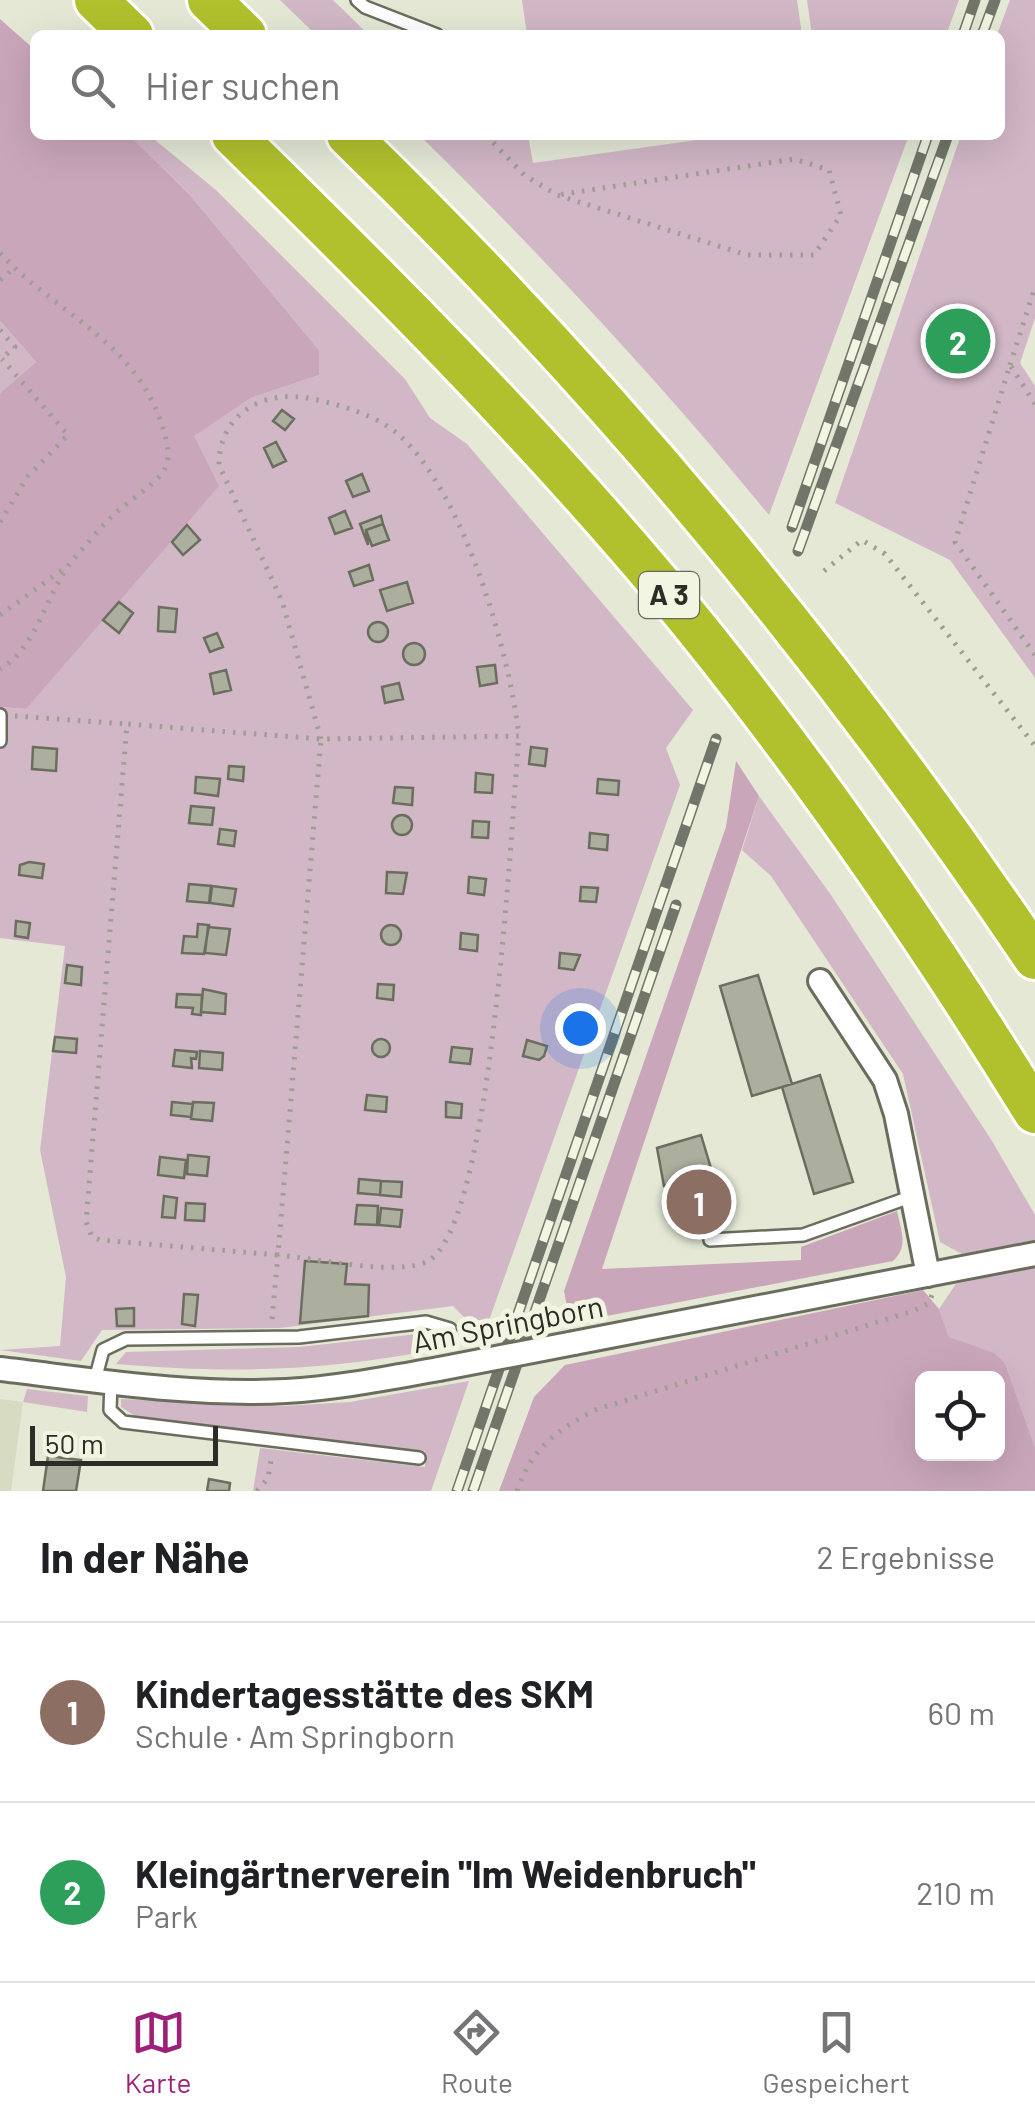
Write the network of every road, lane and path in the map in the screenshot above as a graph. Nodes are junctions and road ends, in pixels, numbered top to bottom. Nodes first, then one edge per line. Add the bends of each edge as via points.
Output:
1 (96, 0) edge
2 (209, 0) edge
3 (358, 0) edge
4 (127, 30) edge
5 (240, 30) edge
6 (425, 30) edge
7 (239, 140) edge
8 (353, 140) edge
9 (491, 140) edge
10 (557, 195) junction
11 (0, 252) edge
12 (14, 268) junction
13 (0, 280) edge
14 (1035, 288) edge
15 (0, 330) edge
16 (1, 360) edge
17 (1010, 365) junction
18 (1035, 404) edge
19 (0, 522) edge
20 (66, 567) junction
21 (824, 571) dead end
22 (0, 615) edge
23 (1035, 655) edge
24 (0, 669) edge
25 (1, 715) edge
26 (127, 724) junction
27 (518, 736) junction
28 (321, 740) junction
29 (0, 741) edge
30 (1035, 746) edge
31 (1035, 958) edge
32 (820, 981) dead end
33 (1035, 1112) edge
34 (913, 1196) junction
35 (710, 1240) dead end
36 (1035, 1254) edge
37 (278, 1255) junction
38 (928, 1275) junction
39 (450, 1329) dead end
40 (271, 1337) junction
41 (0, 1369) edge
42 (103, 1381) junction
43 (274, 1442) junction
44 (418, 1458) dead end
45 (257, 1491) edge
46 (516, 1491) edge

1 - 4 highway
2 - 5 highway
3 - 6 lane
7 - 33 highway, A 3 via 452,353 659,583 886,883
8 - 31 highway, A 3 via 506,292 701,509 844,686
9 - 10 path via 524,175
10 - 10 path via 794,159 829,170 840,215 814,255 748,255
11 - 12 path
12 - 13 path
12 - 20 path via 124,358 168,444 162,474
14 - 17 path
15 - 16 path via 15,347
16 - 19 path via 68,434 28,476
17 - 18 path
17 - 23 path via 956,542
20 - 22 path
20 - 24 path via 26,644
21 - 30 path via 862,540 885,554
25 - 26 path
25 - 29 lane
26 - 28 path
26 - 37 path via 87,1230 100,1240
27 - 28 path
27 - 28 path via 499,634 458,524 432,478 400,436 380,422 301,396 278,396 233,421 219,446 219,465 282,601
27 - 37 path via 487,1078 474,1164 446,1246 426,1262 401,1266
28 - 37 path
32 - 34 street via 885,1080
34 - 35 lane via 803,1234
34 - 38 street
36 - 38 street, Am Springborn
37 - 40 path
38 - 42 street, Am Springborn, bridge via 348,1386 283,1391
38 - 46 path via 932,1297 913,1311 594,1410 553,1433
39 - 40 lane, Am Springborn via 426,1322
40 - 42 lane, Am Springborn via 113,1342 97,1362
41 - 42 street, Am Springborn
42 - 43 lane via 110,1410 123,1422
43 - 44 lane
43 - 45 path via 268,1478

